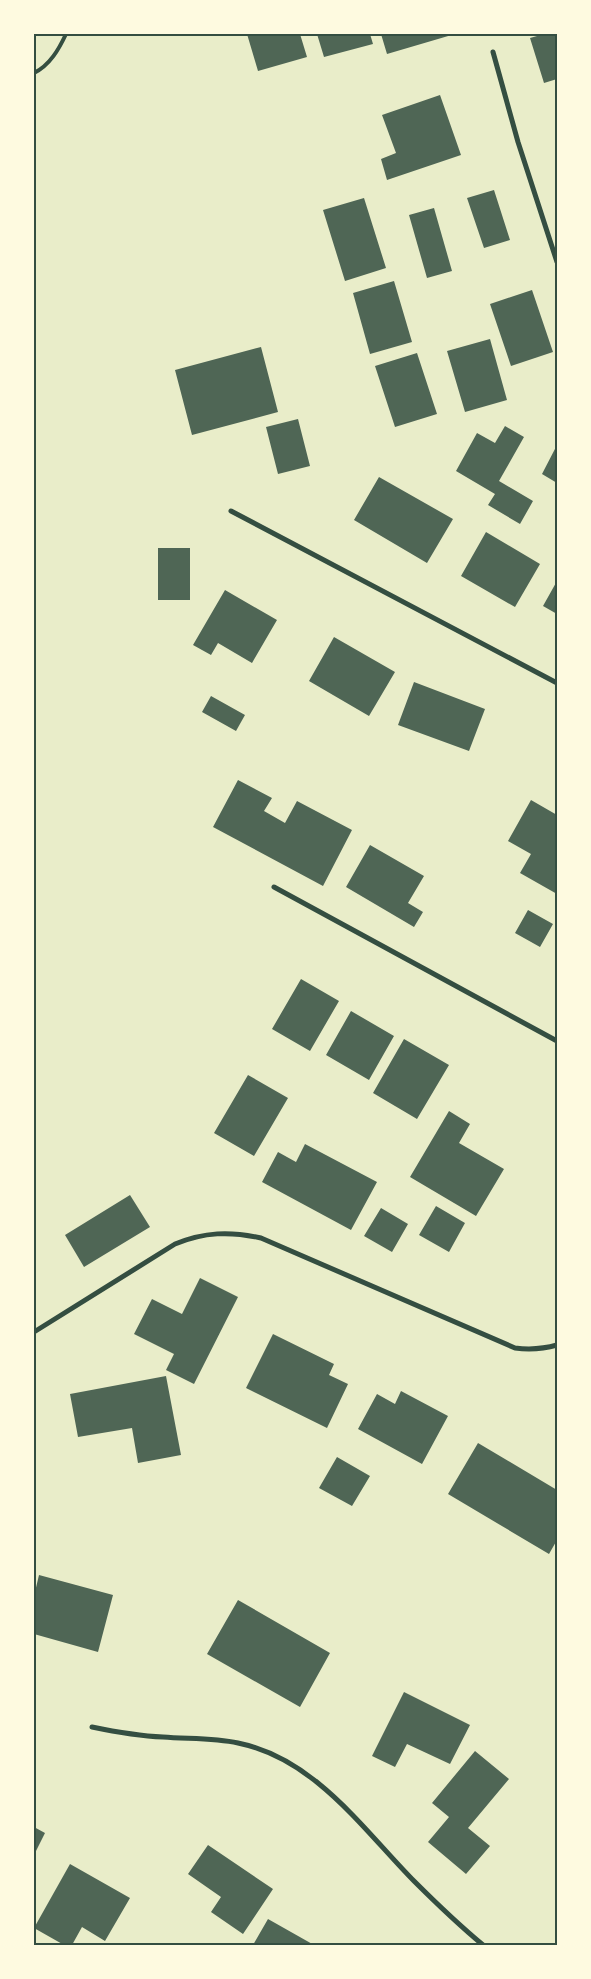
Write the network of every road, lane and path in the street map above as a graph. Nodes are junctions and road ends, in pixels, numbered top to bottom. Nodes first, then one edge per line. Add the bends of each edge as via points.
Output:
1 (66, 34) edge
2 (492, 52) dead end
3 (34, 73) edge
4 (557, 262) edge
5 (231, 511) dead end
6 (557, 683) edge
7 (274, 888) dead end
8 (557, 1041) edge
9 (34, 1332) edge
10 (557, 1345) edge
11 (92, 1727) dead end
12 (483, 1945) edge

1 - 3 lane via 59,49 42,69
2 - 4 street
5 - 6 street
7 - 8 street
9 - 10 street via 175,1244 191,1237 226,1232 261,1238 516,1348 531,1350
11 - 12 street via 130,1735 240,1743 300,1769 342,1804 414,1880

